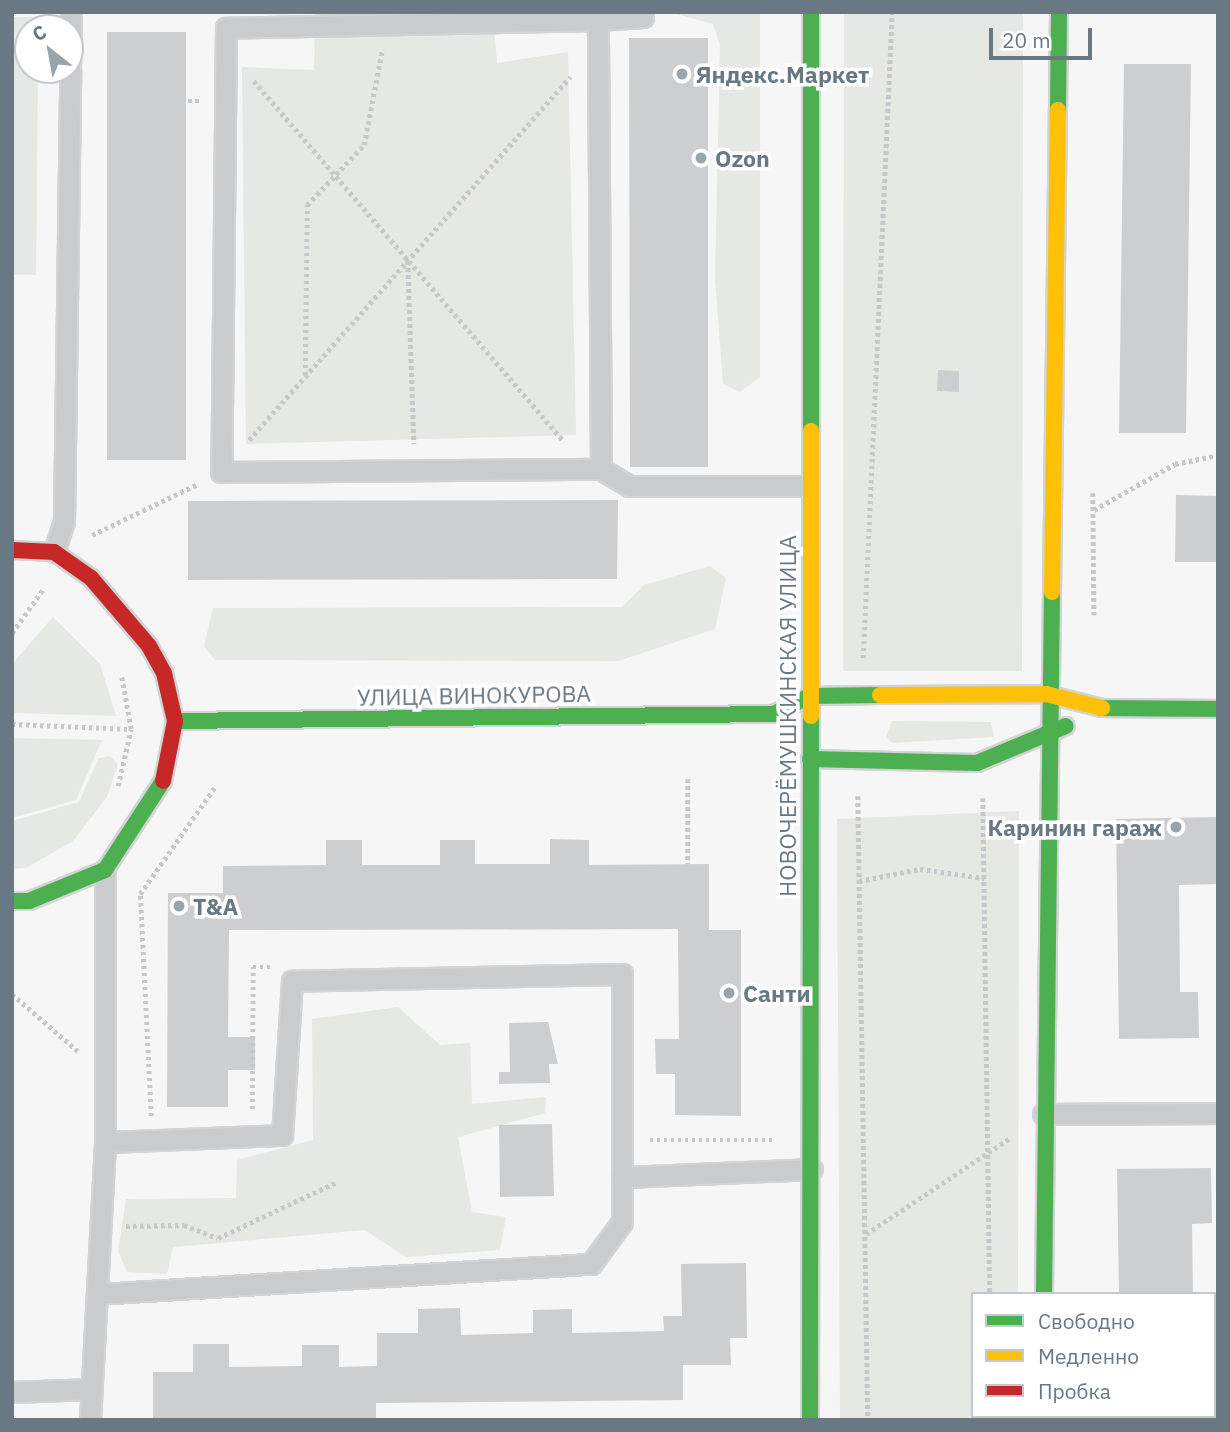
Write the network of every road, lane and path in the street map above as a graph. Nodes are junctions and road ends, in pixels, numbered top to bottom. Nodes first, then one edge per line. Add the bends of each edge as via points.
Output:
1 (213, 12) edge
2 (643, 12) edge
3 (811, 12) edge
4 (892, 12) edge
5 (1059, 12) edge
6 (598, 20) junction
7 (387, 24) junction
8 (226, 38) junction
9 (598, 46) junction
10 (70, 84) edge
11 (336, 176) junction
12 (408, 260) junction
13 (306, 376) junction
14 (1218, 454) edge
15 (595, 469) junction
16 (415, 470) junction
17 (221, 472) junction
18 (809, 486) junction
19 (1093, 510) dead end
20 (12, 550) edge
21 (61, 556) junction
22 (33, 582) dead end
23 (43, 589) junction
24 (53, 598) dead end
25 (12, 633) edge
26 (116, 662) dead end
27 (1046, 694) junction
28 (858, 695) junction
29 (810, 696) junction
30 (1095, 708) junction
31 (1218, 709) edge
32 (774, 714) junction
33 (175, 721) junction
34 (12, 724) edge
35 (131, 729) junction
36 (1046, 739) junction
37 (810, 760) junction
38 (858, 760) junction
39 (688, 779) dead end
40 (117, 796) dead end
41 (983, 797) dead end
42 (688, 864) dead end
43 (105, 870) junction
44 (984, 878) junction
45 (859, 881) junction
46 (12, 901) edge
47 (12, 995) edge
48 (105, 1074) junction
49 (1218, 1113) edge
50 (1044, 1114) junction
51 (1014, 1136) dead end
52 (105, 1142) junction
53 (988, 1151) junction
54 (813, 1169) junction
55 (622, 1177) junction
56 (337, 1182) dead end
57 (101, 1227) junction
58 (865, 1234) junction
59 (990, 1292) edge
60 (1044, 1292) edge
61 (97, 1294) junction
62 (92, 1389) junction
63 (12, 1392) edge
64 (90, 1420) edge
65 (810, 1420) edge
66 (868, 1420) edge

1 - 8 lane
2 - 6 lane via 643,17
3 - 18 street, НОВОЧЕРЁМУШКИНСКАЯ УЛИЦА
4 - 28 path
5 - 27 street via 1055,523
6 - 7 lane
6 - 9 lane
7 - 8 lane
7 - 11 path via 364,145
8 - 11 path
8 - 17 lane
9 - 12 path
9 - 15 lane
10 - 21 lane
11 - 12 path
11 - 13 path via 307,205
12 - 13 path
12 - 15 path
12 - 16 path
13 - 17 path
14 - 19 path via 1175,464
15 - 16 lane
15 - 18 lane via 629,486
16 - 17 lane
17 - 21 path via 92,535
18 - 29 street, НОВОЧЕРЁМУШКИНСКАЯ УЛИЦА
20 - 21 street
21 - 23 path
21 - 33 street via 149,646 164,673
22 - 23 path
23 - 24 path
23 - 25 path
26 - 35 path
27 - 28 street, УЛИЦА ВИНОКУРОВА
27 - 30 street, УЛИЦА ВИНОКУРОВА
27 - 36 street
28 - 29 street, УЛИЦА ВИНОКУРОВА
29 - 32 street, УЛИЦА ВИНОКУРОВА
29 - 37 street, НОВОЧЕРЁМУШКИНСКАЯ УЛИЦА
30 - 31 street, УЛИЦА ВИНОКУРОВА
30 - 36 street
32 - 33 street, УЛИЦА ВИНОКУРОВА
32 - 37 street
33 - 43 street via 161,793
34 - 35 path
35 - 40 path
36 - 38 street via 976,763
36 - 50 street
37 - 38 street
37 - 54 street, НОВОЧЕРЁМУШКИНСКАЯ УЛИЦА
38 - 45 path
39 - 42 path
41 - 44 path
43 - 46 street via 29,901
43 - 48 lane
44 - 45 path via 920,869
44 - 53 path
45 - 58 path
47 - 48 path
48 - 52 lane
49 - 50 lane
50 - 60 street
51 - 53 path
52 - 55 lane via 282,1135 292,981 622,974
52 - 57 lane
53 - 58 path
53 - 59 path
54 - 55 lane
54 - 65 street, НОВОЧЕРЁМУШКИНСКАЯ УЛИЦА
55 - 61 lane via 622,1222 591,1264
56 - 57 path via 218,1238 184,1225
57 - 61 lane
58 - 66 path
61 - 62 lane
62 - 63 lane
62 - 64 lane

